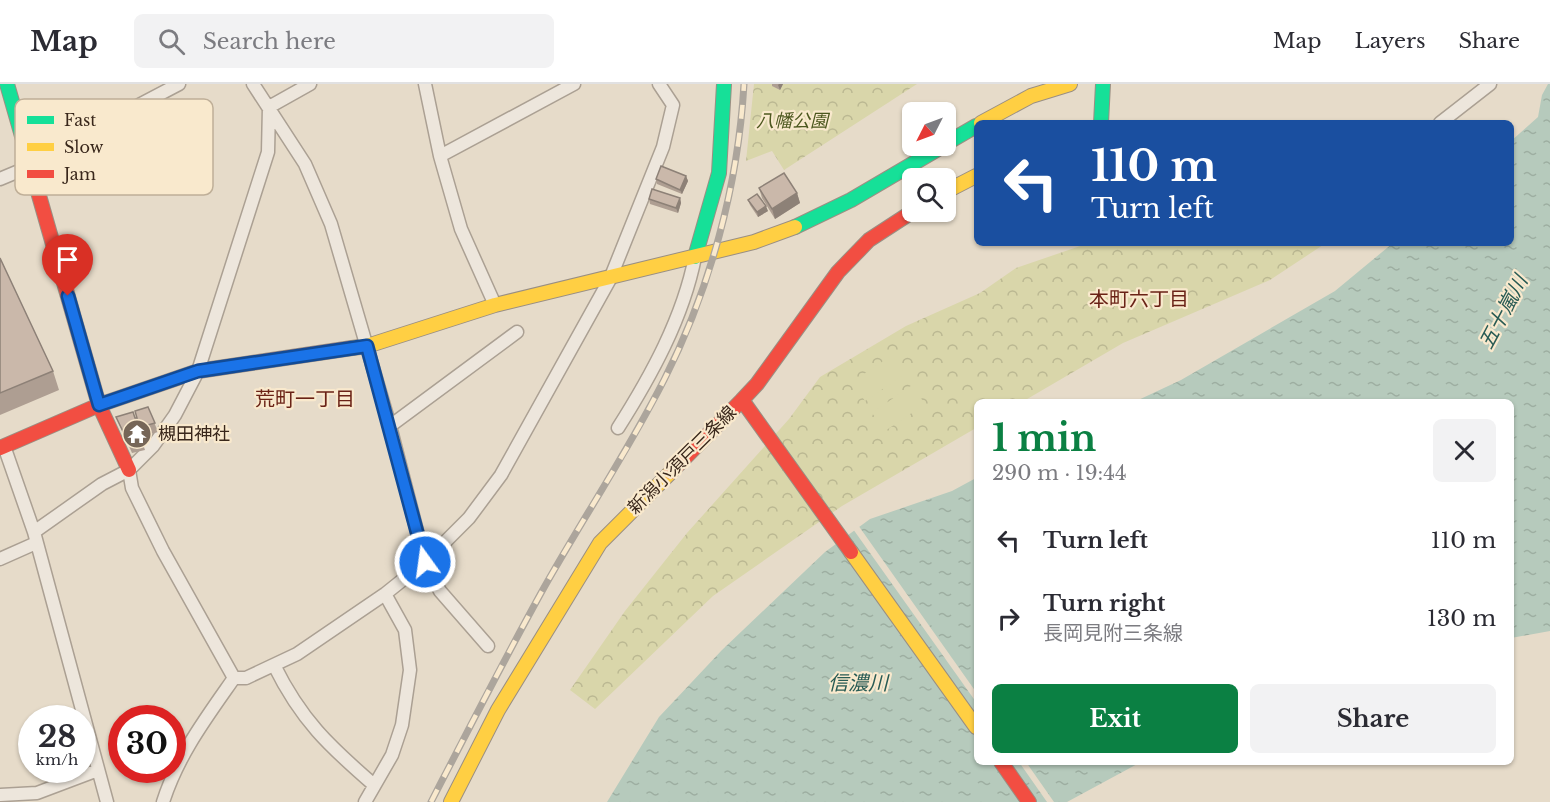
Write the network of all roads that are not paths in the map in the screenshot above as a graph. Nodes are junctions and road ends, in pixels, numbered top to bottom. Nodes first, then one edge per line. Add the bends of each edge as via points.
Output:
1 (7, 84) edge
2 (178, 84) edge
3 (253, 84) edge
4 (310, 84) edge
5 (426, 84) edge
6 (574, 84) edge
7 (659, 84) edge
8 (724, 84) edge
9 (1070, 84) edge
10 (1103, 84) edge
11 (1490, 84) edge
12 (150, 99) edge
13 (269, 106) junction
14 (15, 111) edge
15 (987, 120) edge
16 (1101, 120) edge
17 (1444, 120) edge
18 (974, 127) edge
19 (956, 138) edge
20 (440, 156) junction
21 (925, 156) edge
22 (15, 173) edge
23 (974, 177) edge
24 (0, 179) edge
25 (956, 186) edge
26 (39, 195) edge
27 (902, 219) edge
28 (695, 257) junction
29 (610, 279) junction
30 (495, 305) junction
31 (516, 332) dead end
32 (367, 346) junction
33 (198, 371) junction
34 (99, 405) junction
35 (747, 405) junction
36 (390, 426) junction
37 (618, 428) dead end
38 (2, 447) edge
39 (129, 470) junction
40 (35, 537) junction
41 (0, 560) edge
42 (425, 562) junction
43 (385, 594) junction
44 (488, 646) dead end
45 (274, 665) junction
46 (234, 678) junction
47 (974, 724) edge
48 (1003, 765) edge
49 (98, 770) junction
50 (374, 785) junction
51 (0, 795) edge
52 (107, 802) edge
53 (163, 802) edge
54 (365, 802) edge
55 (452, 802) edge
56 (1029, 802) edge

1 - 14 street
2 - 12 street
3 - 13 street
4 - 13 street
5 - 20 street
6 - 20 street
7 - 29 street via 673,105 663,147
8 - 28 street via 719,173
9 - 15 street via 1031,96
10 - 16 street
11 - 17 street
13 - 32 street via 305,164 331,224
13 - 33 street via 268,152
18 - 19 street
20 - 30 street via 461,230
21 - 28 street via 804,225
22 - 24 street
23 - 25 street
26 - 34 street
27 - 35 street via 869,240 838,272 757,384
28 - 29 street
28 - 37 street via 689,288 666,342
29 - 30 street
29 - 42 street via 501,475 469,518
30 - 32 street
31 - 36 street
32 - 33 street
32 - 36 street
33 - 34 street
33 - 39 street via 175,415 153,446
34 - 38 street
34 - 39 street
35 - 47 street, 新潟小須戸三条線
35 - 55 street, 新潟小須戸三条線 via 600,543 498,710
36 - 42 street
38 - 40 street
39 - 40 street via 102,484
39 - 46 street via 132,488 163,551
40 - 41 street
40 - 49 street
42 - 43 street
42 - 44 street via 444,597
43 - 45 street via 297,654
43 - 50 street via 405,630 410,670 402,725 392,755
45 - 46 street via 246,678
45 - 50 street via 304,718
46 - 53 street via 188,744 173,771
48 - 56 street
49 - 51 street via 37,793
49 - 52 street
50 - 54 street

